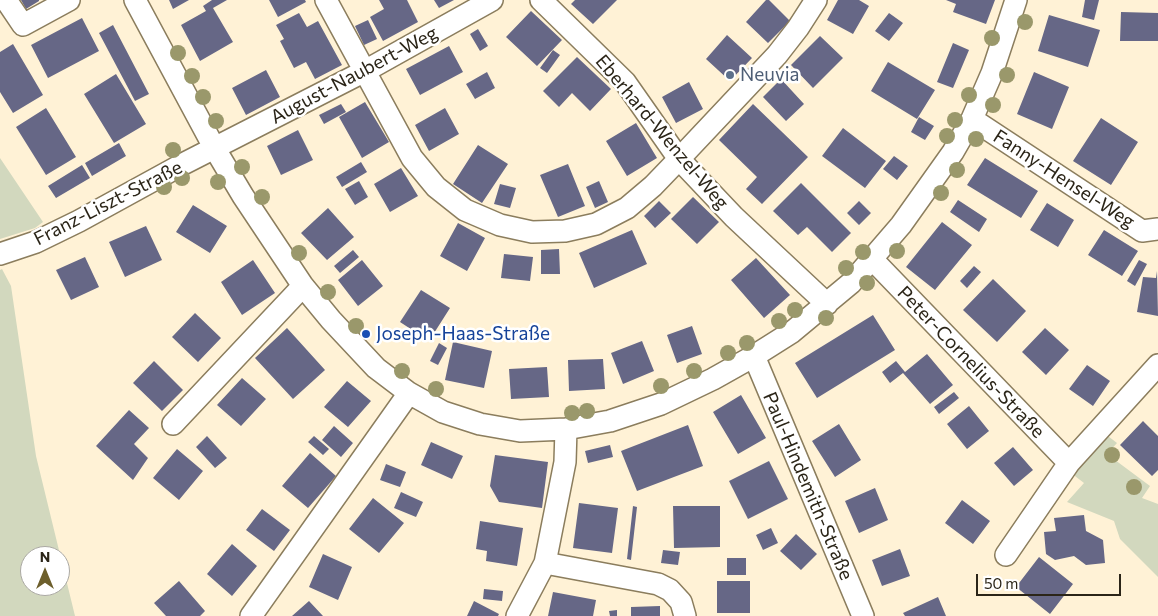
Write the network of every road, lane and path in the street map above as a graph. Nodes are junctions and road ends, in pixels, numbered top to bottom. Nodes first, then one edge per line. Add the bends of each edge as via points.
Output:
1 (6, 0) edge
2 (69, 0) edge
3 (135, 0) edge
4 (326, 0) edge
5 (492, 0) edge
6 (816, 0) edge
7 (1016, 0) edge
8 (543, 1) edge
9 (366, 71) junction
10 (972, 119) junction
11 (215, 149) junction
12 (680, 159) junction
13 (1158, 229) edge
14 (0, 254) edge
15 (873, 260) junction
16 (303, 286) junction
17 (827, 304) junction
18 (754, 356) junction
19 (1158, 365) edge
20 (409, 393) junction
21 (173, 424) dead end
22 (566, 429) junction
23 (1069, 463) junction
24 (1006, 555) dead end
25 (545, 563) junction
26 (251, 616) edge
27 (517, 616) edge
28 (685, 616) edge
29 (863, 616) edge

1 - 2 street via 23,25
3 - 11 street
4 - 9 street
5 - 9 street, August-Naubert-Weg
6 - 12 street via 777,55
7 - 10 street via 992,73
8 - 12 street, Eberhard-Wenzel-Weg via 625,82
9 - 11 street, August-Naubert-Weg
9 - 12 street via 412,158 436,187 465,210 500,225 532,232 565,231 596,224 627,208
10 - 13 street, Fanny-Hensel-Weg via 1142,231
10 - 15 street via 928,190
11 - 14 street, Franz-Liszt-Straße via 36,242
11 - 16 street
12 - 17 street, Eberhard-Wenzel-Weg via 734,217
15 - 17 street
15 - 23 street, Peter-Cornelius-Straße
16 - 20 street via 376,368
16 - 21 street
17 - 18 street
18 - 22 street via 713,380 661,404 610,421
18 - 29 street, Paul-Hindemith-Straße
19 - 23 street
20 - 22 street via 443,412 480,424 520,431
20 - 26 street
22 - 25 street via 565,462
23 - 24 street
25 - 27 street
25 - 28 street via 658,584 676,596

